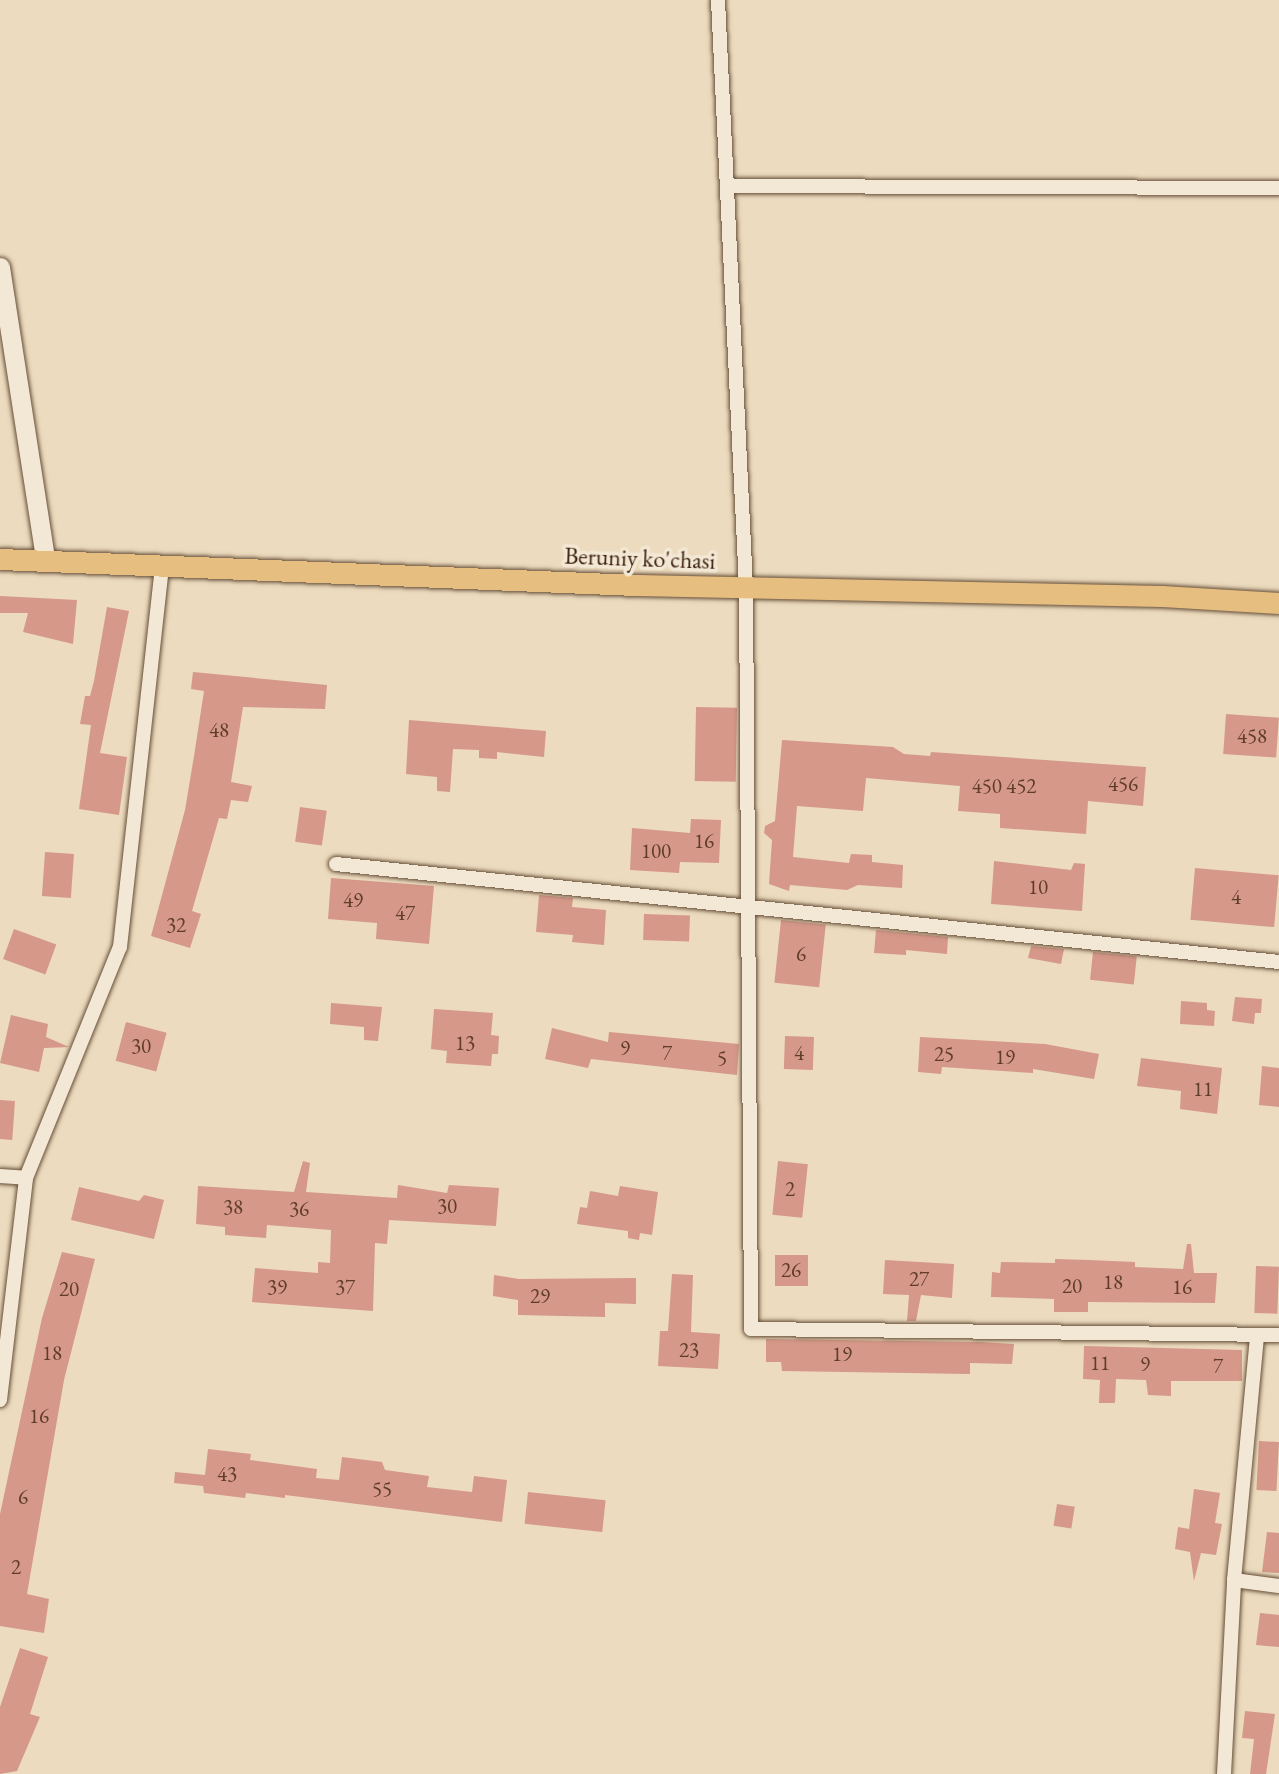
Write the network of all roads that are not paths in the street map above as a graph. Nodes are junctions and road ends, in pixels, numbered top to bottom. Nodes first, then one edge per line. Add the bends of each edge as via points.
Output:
1 (719, 0) edge
2 (727, 186) junction
3 (1279, 188) edge
4 (0, 267) edge
5 (45, 558) junction
6 (0, 559) edge
7 (162, 565) junction
8 (746, 587) junction
9 (1279, 603) edge
10 (336, 864) dead end
11 (748, 908) junction
12 (1279, 962) edge
13 (0, 1176) edge
14 (26, 1178) junction
15 (1257, 1335) junction
16 (1279, 1335) edge
17 (0, 1400) edge
18 (1234, 1580) junction
19 (1279, 1586) edge
20 (1224, 1774) edge

1 - 2 street
2 - 3 street
2 - 8 street
4 - 5 street
5 - 6 main road, Beruniy ko'chasi
5 - 7 main road, Beruniy ko'chasi
7 - 8 main road, Beruniy ko'chasi
7 - 14 street via 120,947
8 - 9 main road, Beruniy ko'chasi
8 - 11 street
10 - 11 street
11 - 12 street
11 - 15 street via 751,1328
13 - 14 street
14 - 17 street
15 - 16 street
15 - 18 street
18 - 19 street
18 - 20 street

